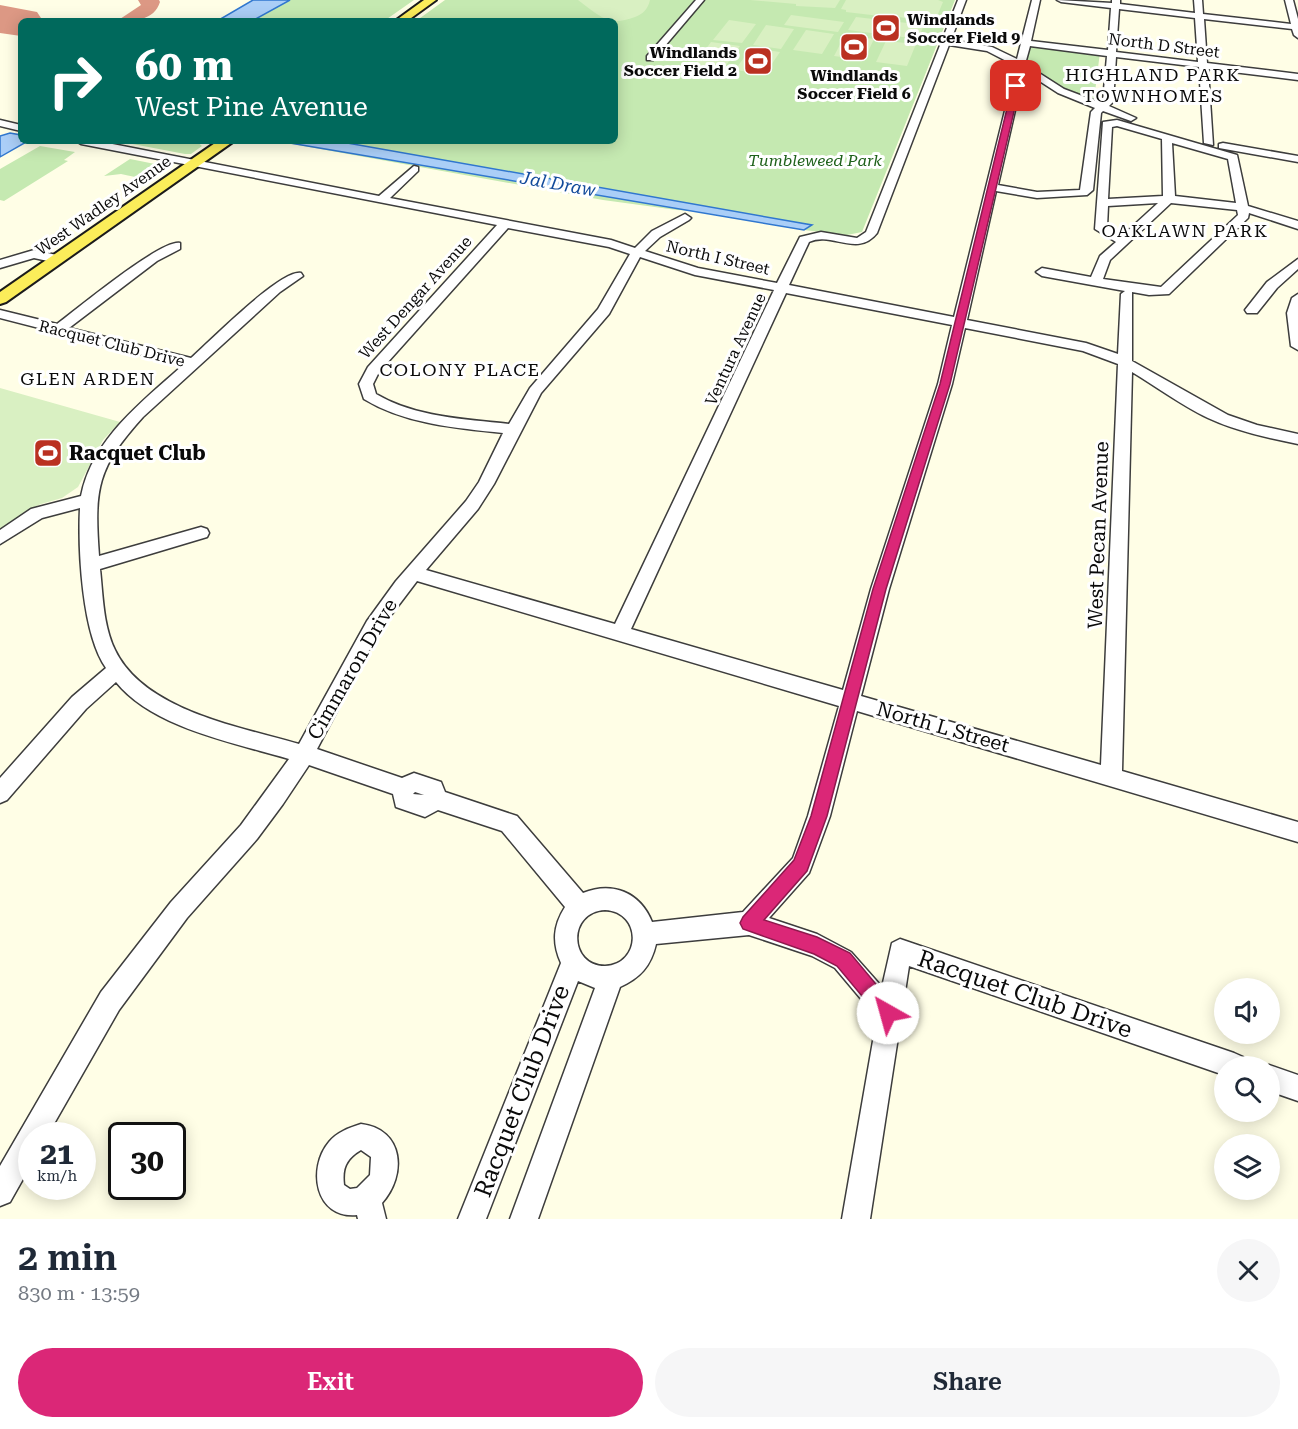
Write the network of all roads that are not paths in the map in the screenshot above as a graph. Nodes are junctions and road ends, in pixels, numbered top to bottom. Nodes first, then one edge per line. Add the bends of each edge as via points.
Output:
1 (431, 0) edge
2 (700, 0) edge
3 (962, 0) edge
4 (1036, 0) edge
5 (1061, 0) edge
6 (1198, 0) edge
7 (1289, 0) edge
8 (1116, 3) edge
9 (1199, 16) junction
10 (404, 18) edge
11 (1297, 31) edge
12 (946, 42) junction
13 (1026, 43) junction
14 (1112, 53) junction
15 (650, 58) dead end
16 (1203, 65) junction
17 (1021, 66) junction
18 (1298, 77) edge
19 (1100, 107) junction
20 (0, 123) edge
21 (18, 127) edge
22 (1167, 140) junction
23 (1209, 143) junction
24 (97, 144) edge
25 (223, 144) edge
26 (1298, 159) edge
27 (195, 163) junction
28 (414, 169) dead end
29 (992, 187) junction
30 (382, 199) junction
31 (1169, 199) junction
32 (1104, 203) junction
33 (1241, 209) junction
34 (685, 219) dead end
35 (506, 223) junction
36 (1298, 225) edge
37 (1124, 241) junction
38 (176, 246) dead end
39 (637, 252) junction
40 (57, 260) junction
41 (1298, 263) edge
42 (0, 264) edge
43 (1042, 272) dead end
44 (297, 276) dead end
45 (1096, 281) junction
46 (781, 288) junction
47 (1126, 294) dead end
48 (1298, 298) edge
49 (0, 299) edge
50 (1252, 310) dead end
51 (0, 314) edge
52 (958, 323) junction
53 (59, 329) junction
54 (1297, 330) edge
55 (1298, 346) edge
56 (1125, 361) junction
57 (193, 363) junction
58 (513, 429) junction
59 (1298, 439) edge
60 (87, 500) junction
61 (201, 533) dead end
62 (0, 538) edge
63 (91, 565) junction
64 (414, 573) junction
65 (620, 633) junction
66 (117, 670) junction
67 (849, 700) junction
68 (304, 754) junction
69 (1111, 777) junction
70 (0, 793) edge
71 (1298, 832) edge
72 (580, 907) junction
73 (749, 923) junction
74 (644, 934) junction
75 (573, 963) junction
76 (611, 977) junction
77 (888, 1013) junction
78 (1214, 1059) edge
79 (1280, 1082) edge
80 (1298, 1089) edge
81 (40, 1122) edge
82 (18, 1160) edge
83 (0, 1192) edge
84 (472, 1219) edge
85 (524, 1219) edge
86 (856, 1219) edge

1 - 10 main road
2 - 15 street
3 - 12 street, Ventura Avenue
4 - 13 street
5 - 8 street
6 - 9 street
7 - 11 street
8 - 9 street
8 - 14 street
9 - 11 street
9 - 16 street
12 - 17 street via 989,49
12 - 46 street, Ventura Avenue via 869,237 857,241 822,235 807,237
13 - 14 street, North D Street
13 - 17 street
14 - 16 street, North D Street
14 - 19 street via 1108,102
16 - 18 street, North D Street
16 - 23 street
17 - 19 street via 1061,91
17 - 29 street
19 - 23 street
19 - 29 street via 1096,112 1085,192 1036,195
20 - 21 street
22 - 31 street
22 - 32 street via 1117,123 1107,124
22 - 33 street via 1233,157
23 - 26 street
24 - 27 street, North I Street
25 - 27 main road, West Wadley Avenue
27 - 30 street, North I Street
27 - 40 main road, West Wadley Avenue
28 - 30 street
29 - 52 street
30 - 35 street, North I Street
31 - 32 street
31 - 33 street
31 - 37 street
32 - 37 street via 1101,229
33 - 36 street
33 - 45 street via 1244,216 1164,291
34 - 39 street, Cimmaron Drive via 657,234
35 - 39 street, North I Street
35 - 58 street, West Dengar Avenue via 373,370 366,384 369,396 394,408 448,422
37 - 45 street via 1104,259
38 - 53 street via 153,258
39 - 46 street, North I Street via 681,268
39 - 58 street, Cimmaron Drive via 604,311 540,385
40 - 42 street via 34,254
40 - 49 main road, West Wadley Avenue
41 - 50 street via 1272,285
43 - 45 street
44 - 57 street via 275,289
46 - 52 street, North I Street
46 - 65 street, Ventura Avenue
47 - 56 street, West Pecan Avenue
48 - 54 street via 1294,313
51 - 53 street, Racquet Club Drive
52 - 56 street, North I Street via 1086,347
52 - 67 street via 945,384
53 - 57 street, Racquet Club Drive
54 - 55 street
56 - 59 street, North I Street via 1213,414 1245,427
56 - 69 street, West Pecan Avenue
57 - 60 street, Racquet Club Drive via 138,414 107,450 92,477
58 - 64 street, Cimmaron Drive via 472,505
60 - 62 street via 37,513
60 - 63 street, Racquet Club Drive
61 - 63 street
63 - 66 street, Racquet Club Drive via 99,632
64 - 65 street, North L Street
64 - 68 street, Cimmaron Drive via 373,626
65 - 67 street, North L Street
66 - 68 street, Racquet Club Drive via 147,698 187,718
66 - 70 street via 79,703
67 - 69 street, North L Street
67 - 73 street via 805,857
68 - 72 street, Racquet Club Drive via 404,788 403,800 424,807 435,799 509,823
68 - 81 street, Cimmaron Drive via 276,798 179,910 110,1001
69 - 71 street, North L Street
72 - 74 street via 602,898 624,903 639,916
72 - 75 street, Racquet Club Drive via 572,916 565,939
73 - 74 street
73 - 77 street via 817,946 843,960
74 - 76 street via 643,947 632,966
75 - 76 street, Racquet Club Drive via 592,976
75 - 84 street, Racquet Club Drive
76 - 85 street, Racquet Club Drive
77 - 78 street, Racquet Club Drive via 900,951
77 - 86 street
79 - 80 street
82 - 83 street, Cimmaron Drive

